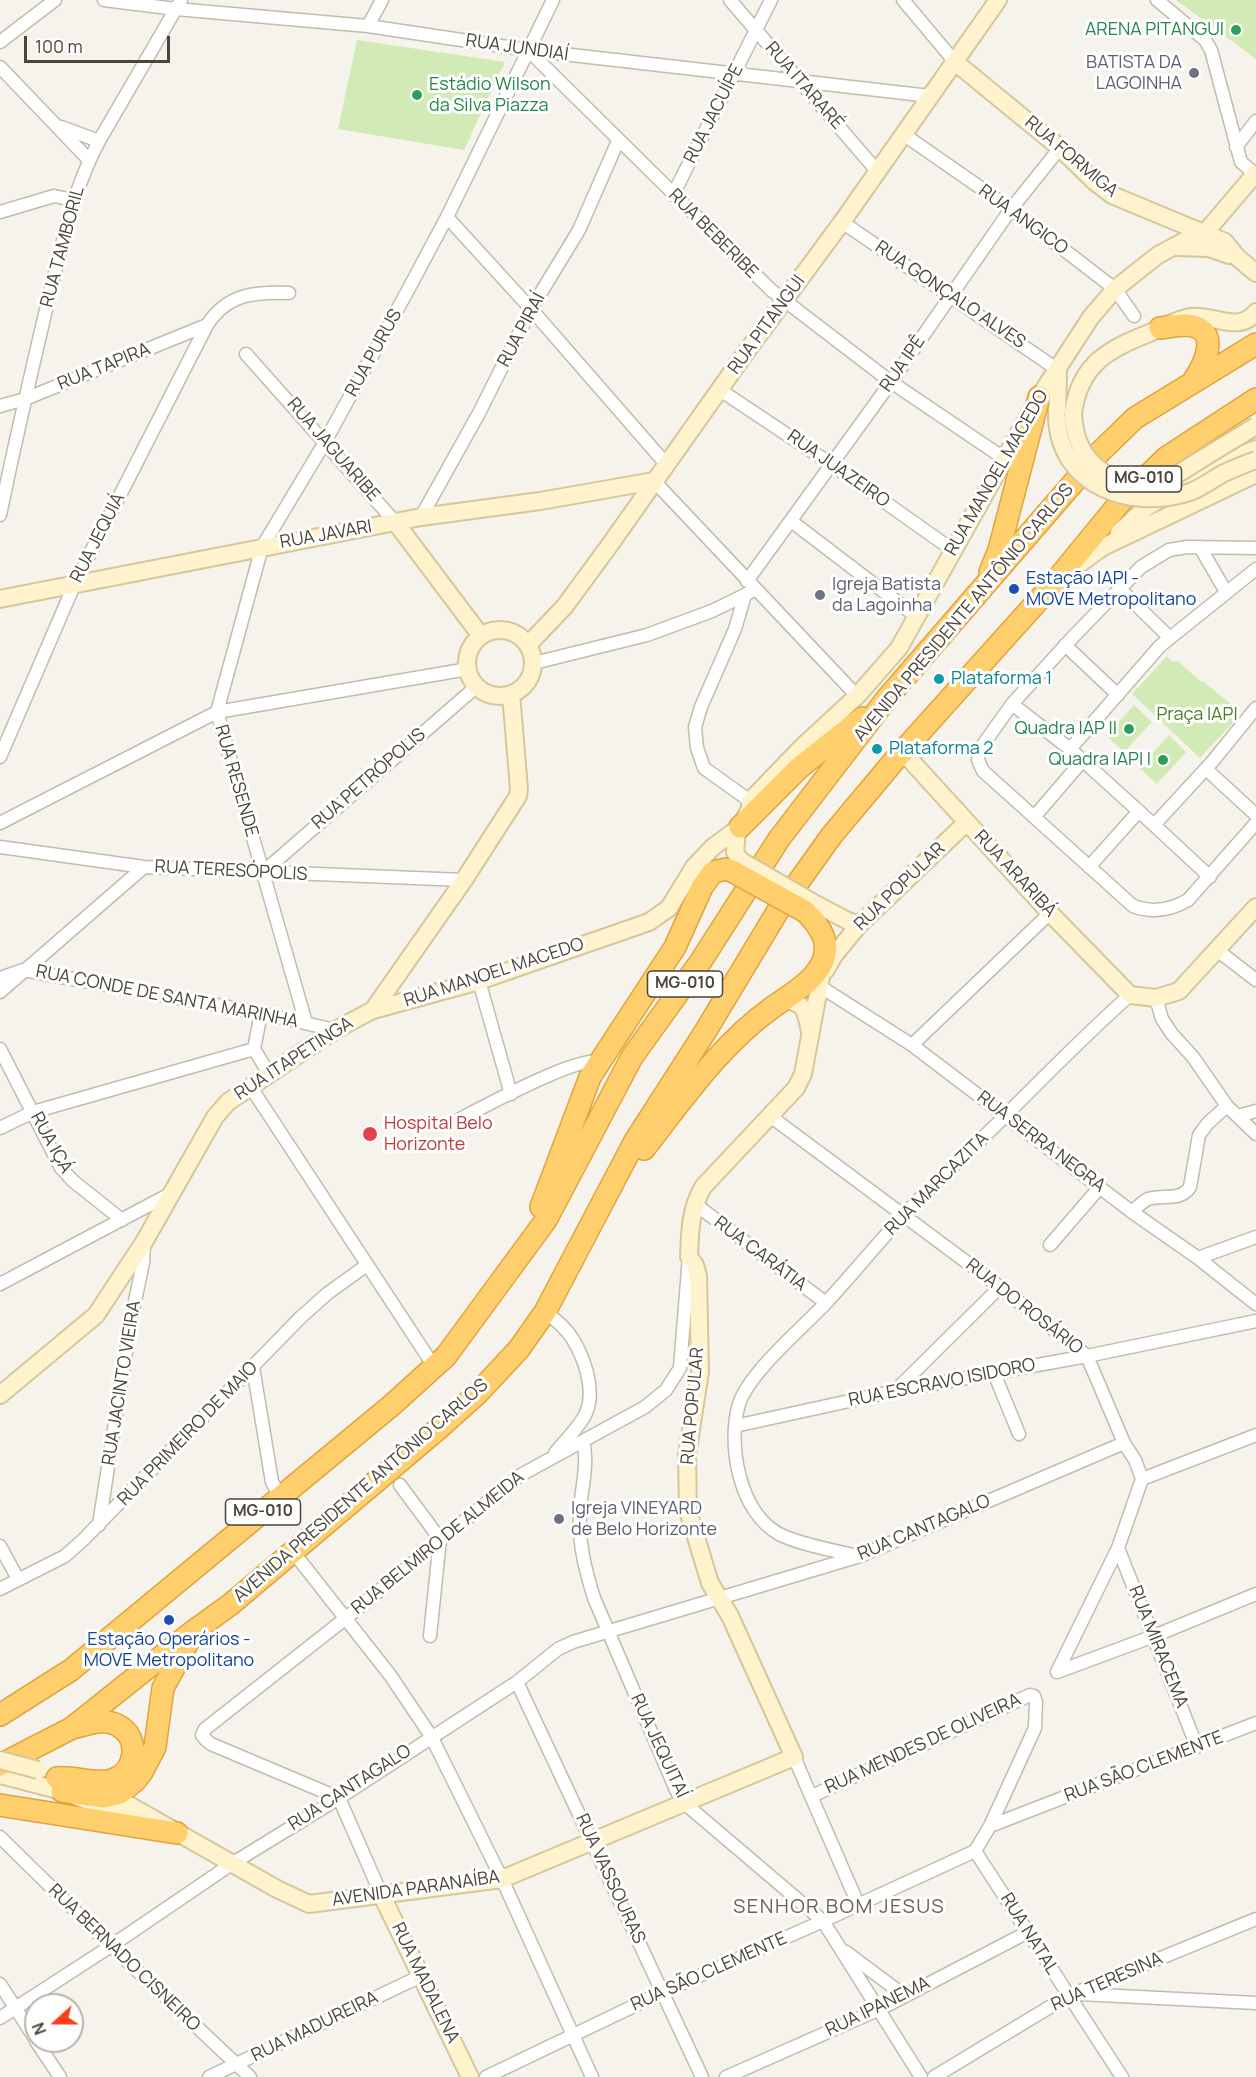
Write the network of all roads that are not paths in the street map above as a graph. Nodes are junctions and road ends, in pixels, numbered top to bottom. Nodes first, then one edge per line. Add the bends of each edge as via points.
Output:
1 (55, 0) edge
2 (104, 0) edge
3 (382, 0) edge
4 (553, 0) edge
5 (730, 0) edge
6 (771, 0) edge
7 (903, 0) edge
8 (998, 0) edge
9 (1157, 0) edge
10 (179, 5) edge
11 (368, 26) junction
12 (755, 29) junction
13 (0, 42) edge
14 (528, 50) junction
15 (955, 62) junction
16 (0, 67) edge
17 (734, 75) junction
18 (799, 81) junction
19 (930, 96) junction
20 (1256, 121) edge
21 (57, 126) junction
22 (903, 134) junction
23 (99, 141) junction
24 (618, 141) junction
25 (1236, 147) junction
26 (1060, 148) junction
27 (89, 160) junction
28 (877, 171) junction
29 (1255, 175) edge
30 (673, 195) junction
31 (73, 200) junction
32 (1011, 209) junction
33 (1225, 210) junction
34 (0, 212) edge
35 (447, 217) junction
36 (842, 222) junction
37 (1204, 234) junction
38 (1225, 242) junction
39 (1167, 248) junction
40 (1250, 270) edge
41 (1115, 289) junction
42 (290, 293) dead end
43 (951, 295) junction
44 (783, 300) junction
45 (531, 309) junction
46 (1256, 312) edge
47 (1134, 316) dead end
48 (207, 325) junction
49 (1160, 328) junction
50 (1256, 344) edge
51 (246, 354) dead end
52 (1058, 370) junction
53 (1194, 380) junction
54 (891, 382) junction
55 (720, 390) junction
56 (1040, 397) junction
57 (25, 399) junction
58 (1256, 399) edge
59 (0, 406) edge
60 (1065, 415) junction
61 (1256, 426) edge
62 (325, 442) junction
63 (1256, 449) edge
64 (1005, 459) junction
65 (1256, 460) edge
66 (666, 464) junction
67 (831, 464) junction
68 (1256, 474) edge
69 (654, 481) junction
70 (0, 515) edge
71 (421, 517) junction
72 (790, 521) junction
73 (396, 523) junction
74 (262, 547) junction
75 (1103, 547) junction
76 (1200, 547) junction
77 (1256, 548) edge
78 (954, 551) junction
79 (1256, 569) edge
80 (75, 583) junction
81 (1054, 583) junction
82 (749, 588) junction
83 (1119, 588) junction
84 (982, 590) junction
85 (1226, 592) junction
86 (0, 599) edge
87 (917, 617) junction
88 (481, 636) junction
89 (1170, 638) junction
90 (528, 645) junction
91 (1065, 645) junction
92 (534, 663) junction
93 (468, 669) junction
94 (477, 686) junction
95 (511, 694) junction
96 (1118, 695) junction
97 (857, 696) junction
98 (888, 696) junction
99 (1012, 704) junction
100 (1255, 711) edge
101 (217, 712) junction
102 (1070, 748) junction
103 (903, 752) junction
104 (0, 757) edge
105 (1083, 760) junction
106 (1206, 769) junction
107 (750, 801) junction
108 (1139, 811) junction
109 (1256, 815) edge
110 (1034, 817) junction
111 (967, 822) junction
112 (0, 823) edge
113 (1256, 823) edge
114 (1154, 825) junction
115 (738, 829) junction
116 (0, 847) edge
117 (739, 864) junction
118 (144, 867) junction
119 (1089, 867) junction
120 (262, 873) junction
121 (1210, 877) junction
122 (464, 880) junction
123 (809, 907) junction
124 (1256, 907) edge
125 (1050, 913) junction
126 (859, 925) junction
127 (614, 934) junction
128 (1217, 950) junction
129 (23, 970) junction
130 (825, 970) junction
131 (0, 978) edge
132 (1256, 980) edge
133 (479, 981) junction
134 (0, 992) edge
135 (1130, 995) junction
136 (1156, 998) junction
137 (784, 1000) junction
138 (373, 1010) junction
139 (261, 1013) junction
140 (306, 1023) junction
141 (335, 1030) junction
142 (811, 1034) junction
143 (912, 1045) junction
144 (0, 1049) edge
145 (254, 1049) junction
146 (599, 1062) junction
147 (269, 1074) junction
148 (250, 1086) junction
149 (512, 1094) junction
150 (1227, 1106) junction
151 (1256, 1111) edge
152 (33, 1112) junction
153 (1006, 1115) junction
154 (770, 1116) junction
155 (1238, 1116) junction
156 (456, 1121) dead end
157 (0, 1128) edge
158 (1256, 1134) edge
159 (1100, 1187) junction
160 (170, 1194) junction
161 (605, 1199) junction
162 (695, 1204) junction
163 (1132, 1212) junction
164 (903, 1216) junction
165 (122, 1220) junction
166 (1256, 1237) edge
167 (144, 1242) junction
168 (1050, 1245) dead end
169 (520, 1254) junction
170 (689, 1257) junction
171 (1198, 1258) junction
172 (367, 1265) junction
173 (0, 1284) edge
174 (1000, 1287) junction
175 (826, 1303) junction
176 (1256, 1304) edge
177 (545, 1312) junction
178 (1256, 1321) edge
179 (1087, 1356) junction
180 (253, 1367) junction
181 (435, 1368) junction
182 (994, 1373) junction
183 (895, 1391) junction
184 (0, 1395) edge
185 (735, 1426) junction
186 (1019, 1434) dead end
187 (1256, 1435) edge
188 (583, 1441) junction
189 (1124, 1443) junction
190 (553, 1456) junction
191 (1142, 1479) junction
192 (400, 1485) dead end
193 (281, 1498) junction
194 (99, 1525) junction
195 (440, 1539) junction
196 (0, 1546) edge
197 (1118, 1548) junction
198 (294, 1552) junction
199 (860, 1556) junction
200 (18, 1580) junction
201 (0, 1589) edge
202 (1256, 1594) edge
203 (719, 1599) junction
204 (346, 1618) junction
205 (608, 1632) junction
206 (191, 1633) junction
207 (430, 1636) dead end
208 (1154, 1636) junction
209 (517, 1682) junction
210 (0, 1715) edge
211 (1256, 1723) edge
212 (72, 1728) junction
213 (431, 1736) junction
214 (1197, 1747) junction
215 (794, 1757) junction
216 (0, 1760) edge
217 (0, 1765) edge
218 (0, 1775) edge
219 (52, 1780) junction
220 (131, 1784) junction
221 (113, 1796) junction
222 (812, 1796) junction
223 (339, 1798) junction
224 (683, 1802) junction
225 (0, 1805) edge
226 (149, 1816) junction
227 (990, 1826) junction
228 (177, 1833) junction
229 (0, 1838) edge
230 (592, 1840) junction
231 (975, 1851) junction
232 (233, 1863) junction
233 (502, 1879) junction
234 (381, 1894) junction
235 (858, 1904) junction
236 (1256, 1919) edge
237 (823, 1921) junction
238 (1028, 1932) junction
239 (838, 1946) junction
240 (111, 1947) junction
241 (421, 1976) junction
242 (0, 1984) edge
243 (663, 1992) junction
244 (1072, 1995) junction
245 (905, 1996) junction
246 (1256, 2003) edge
247 (15, 2008) junction
248 (880, 2009) junction
249 (0, 2018) edge
250 (24, 2022) edge
251 (572, 2036) junction
252 (44, 2053) edge
253 (236, 2065) junction
254 (60, 2077) edge
255 (208, 2077) edge
256 (250, 2077) edge
257 (470, 2077) edge
258 (486, 2077) edge
259 (592, 2077) edge
260 (702, 2077) edge
261 (726, 2077) edge
262 (921, 2077) edge
263 (934, 2077) edge
264 (1122, 2077) edge

1 - 13 street
2 - 10 street, RUA JUNDIAÍ
3 - 11 street
4 - 14 street, RUA PURUS
5 - 12 street, RUA ITARARÉ
6 - 12 street, RUA JACUÍPE
7 - 15 street
8 - 15 street, RUA PITANGUI
9 - 25 street via 1205,40 1211,50
10 - 11 street, RUA JUNDIAÍ
10 - 23 street, RUA TAMBORIL
11 - 14 street, RUA JUNDIAÍ
12 - 17 street, RUA JACUÍPE
12 - 18 street, RUA ITARARÉ
14 - 17 street, RUA JUNDIAÍ
14 - 24 street, RUA BEBERIBE
14 - 35 street, RUA PURUS
15 - 19 street, RUA PITANGUI
15 - 26 street, RUA FORMIGA
16 - 21 street
17 - 18 street, RUA JUNDIAÍ
17 - 30 street, RUA JACUÍPE
18 - 19 street, RUA JUNDIAÍ
18 - 28 street, RUA ITARARÉ
19 - 22 street, RUA PITANGUI
20 - 25 street
21 - 23 street
21 - 27 street
22 - 28 street, RUA PITANGUI
22 - 32 street, RUA ANGICO
23 - 27 street, RUA TAMBORIL
24 - 30 street, RUA BEBERIBE
24 - 45 street, RUA PIRAÍ via 579,230
25 - 29 street via 1241,162
26 - 32 street, RUA IPÊ
26 - 37 street, RUA FORMIGA via 1112,195
27 - 31 street, RUA TAMBORIL
28 - 36 street, RUA PITANGUI
29 - 33 street
30 - 44 street, RUA BEBERIBE
31 - 34 street via 54,196
31 - 57 street, RUA TAMBORIL
32 - 41 street, RUA ANGICO
32 - 43 street, RUA IPÊ
33 - 37 street
33 - 38 street
35 - 45 street
35 - 62 street, RUA PURUS
36 - 43 street, RUA GONÇALO ALVES
36 - 44 street, RUA PITANGUI
37 - 38 street, RUA FORMIGA
37 - 39 street, RUA MANOEL MACEDO
38 - 40 street
39 - 40 street via 1209,248
39 - 41 street, RUA MANOEL MACEDO
41 - 47 street, RUA ANGICO
41 - 52 street, RUA MANOEL MACEDO via 1091,317
42 - 48 street via 251,293 240,297 220,309
43 - 52 street, RUA GONÇALO ALVES
43 - 54 street, RUA IPÊ
44 - 54 street, RUA BEBERIBE
44 - 55 street, RUA PITANGUI
45 - 66 street
45 - 71 street, RUA PIRAÍ
46 - 49 street via 1243,322 1193,317
48 - 57 street, RUA TAPIRA
48 - 80 street, RUA JEQUIÁ
49 - 53 highway via 1186,325 1207,337 1205,364
49 - 60 street via 1099,358
50 - 53 highway, AVENIDA PRESIDENTE ANTÔNIO CARLOS / MG-010
51 - 62 street, RUA JAGUARIBE
52 - 56 street, RUA MANOEL MACEDO
52 - 60 street
53 - 84 highway, AVENIDA PRESIDENTE ANTÔNIO CARLOS / MG-010 via 1135,418 1100,452
54 - 64 street, RUA BEBERIBE
54 - 67 street, RUA IPÊ
55 - 66 street, RUA PITANGUI
55 - 67 street, RUA JUAZEIRO
56 - 64 street, RUA MANOEL MACEDO
56 - 84 highway via 999,550
57 - 59 street, RUA TAPIRA
57 - 70 street, RUA TAMBORIL
58 - 81 highway, AVENIDA PRESIDENTE ANTÔNIO CARLOS / MG-010 via 1167,457 1122,500
60 - 61 street, bridge via 1096,468 1111,477 1140,484 1171,478
60 - 65 street, bridge via 1060,440 1072,465 1095,484 1125,496 1155,498 1193,491
62 - 73 street, RUA JAGUARIBE
62 - 74 street, RUA PURUS
63 - 75 street via 1147,507
64 - 78 street, RUA MANOEL MACEDO
66 - 69 street, RUA PITANGUI
67 - 72 street, RUA IPÊ
67 - 78 street, RUA JUAZEIRO
68 - 75 street
69 - 71 street, RUA JAVARI
69 - 82 street
69 - 90 street, RUA PITANGUI via 565,606
71 - 73 street, RUA JAVARI
72 - 82 street, RUA IPÊ
72 - 87 street
73 - 74 street, RUA JAVARI
73 - 88 street, RUA JAGUARIBE
74 - 80 street, RUA JAVARI
74 - 101 street, RUA PURUS
75 - 81 street
76 - 77 street
76 - 83 street via 1169,550 1152,559
76 - 85 street
78 - 87 street, RUA MANOEL MACEDO
79 - 85 street
80 - 86 street, RUA JAVARI
80 - 104 street, RUA JEQUIÁ
81 - 103 highway, AVENIDA PRESIDENTE ANTÔNIO CARLOS / MG-010
82 - 92 street via 712,611 647,635
82 - 97 street
82 - 107 street, RUA IPÊ via 696,727 704,768
83 - 89 street
83 - 91 street
84 - 98 highway, AVENIDA PRESIDENTE ANTÔNIO CARLOS / MG-010
85 - 89 street
87 - 97 street, RUA MANOEL MACEDO via 899,648
88 - 90 street via 493,630 506,630 519,635
88 - 93 street via 472,645
89 - 96 street
90 - 92 street
91 - 96 street
91 - 99 street
92 - 95 street via 527,682
93 - 94 street
93 - 101 street
94 - 95 street via 499,696
94 - 120 street, RUA PETRÓPOLIS
95 - 122 street, RUA ITAPETINGA via 518,796
96 - 102 street
97 - 107 street, RUA MANOEL MACEDO
98 - 115 highway via 800,767
98 - 169 highway, AVENIDA PRESIDENTE ANTÔNIO CARLOS / MG-010 via 779,839 701,961 632,1057 546,1220
99 - 102 street
99 - 110 street via 985,739 978,760 983,771
100 - 106 street
101 - 112 street
101 - 120 street, RUA RESENDE
102 - 105 street
103 - 111 street, RUA ARARIBÁ
103 - 161 highway, AVENIDA PRESIDENTE ANTÔNIO CARLOS / MG-010 via 832,836 779,909 635,1141
105 - 108 street
105 - 110 street
106 - 109 street
106 - 114 street
107 - 115 street, RUA MANOEL MACEDO via 750,809
108 - 114 street
108 - 119 street
110 - 119 street
111 - 125 street, RUA ARARIBÁ
111 - 126 street, RUA POPULAR
113 - 121 street
114 - 121 street
115 - 117 street via 735,852
115 - 127 street, RUA MANOEL MACEDO via 694,867 669,909 649,922
116 - 118 street, RUA TERESÓPOLIS
117 - 123 highway, bridge
117 - 127 street, RUA MANOEL MACEDO via 721,860 704,871 673,911 654,924
117 - 146 highway via 713,872 702,887 675,947
118 - 120 street, RUA TERESÓPOLIS
118 - 129 street
119 - 121 street via 1133,906 1143,909 1175,908
120 - 122 street, RUA TERESÓPOLIS
120 - 140 street, RUA RESENDE
122 - 138 street, RUA ITAPETINGA
123 - 126 street
123 - 130 highway via 825,940
124 - 128 street
125 - 135 street, RUA ARARIBÁ
125 - 143 street
126 - 130 street, RUA POPULAR
127 - 133 street, RUA MANOEL MACEDO
128 - 132 street
128 - 136 street via 1179,991
129 - 131 street, RUA CONDE DE SANTA MARINHA
129 - 134 street
129 - 139 street, RUA CONDE DE SANTA MARINHA
130 - 137 highway
130 - 142 street, RUA POPULAR
130 - 143 street, RUA SERRA NEGRA
133 - 138 street, RUA MANOEL MACEDO
133 - 149 street
135 - 136 street
135 - 153 street, RUA MARCAZITA
136 - 150 street via 1162,1019
137 - 142 street, RUA POPULAR via 796,1001 803,1007
137 - 161 highway via 723,1050
138 - 141 street, RUA ITAPETINGA
139 - 140 street, RUA CONDE DE SANTA MARINHA
139 - 145 street
140 - 141 street, RUA CONDE DE SANTA MARINHA
141 - 147 street, RUA ITAPETINGA
142 - 154 street, RUA POPULAR via 796,1088
143 - 153 street, RUA SERRA NEGRA
144 - 152 street, RUA IÇÁ
145 - 147 street
145 - 152 street
146 - 149 street via 587,1061 567,1068
146 - 169 highway
147 - 148 street, RUA ITAPETINGA
148 - 160 street, RUA ITAPETINGA via 215,1117
148 - 172 street
149 - 156 street
150 - 155 street
150 - 163 street via 1199,1136 1186,1193 1145,1200
151 - 155 street
152 - 157 street
152 - 165 street, RUA IÇÁ via 61,1168
153 - 159 street, RUA SERRA NEGRA
153 - 164 street, RUA MARCAZITA
154 - 162 street, RUA POPULAR via 703,1187
154 - 164 street, RUA DO ROSÁRIO
155 - 158 street
159 - 163 street, RUA SERRA NEGRA
159 - 168 street
160 - 165 street
160 - 167 street, RUA ITAPETINGA
161 - 177 highway, AVENIDA PRESIDENTE ANTÔNIO CARLOS / MG-010
162 - 170 street, RUA POPULAR
162 - 175 street, RUA CARÁTIA
163 - 171 street, RUA SERRA NEGRA
164 - 174 street, RUA DO ROSÁRIO
164 - 175 street, RUA MARCAZITA
165 - 173 street
166 - 171 street
167 - 184 street, RUA ITAPETINGA via 96,1315
167 - 194 street, RUA JACINTO VIEIRA
169 - 181 highway, AVENIDA PRESIDENTE ANTÔNIO CARLOS / MG-010 via 456,1345
170 - 188 street, RUA BELMIRO DE ALMEIDA via 680,1368 666,1390 645,1407
170 - 203 street, RUA POPULAR via 698,1276 700,1372 687,1455 688,1510 710,1583
171 - 176 street, RUA SERRA NEGRA
172 - 180 street, RUA PRIMEIRO DE MAIO via 301,1317
172 - 181 street
174 - 179 street, RUA DO ROSÁRIO
174 - 183 street
175 - 185 street, RUA MARCAZITA via 751,1380 740,1402
177 - 190 street via 571,1336 590,1399 586,1413
177 - 198 highway, AVENIDA PRESIDENTE ANTÔNIO CARLOS / MG-010 via 519,1349 477,1394
178 - 179 street, RUA ESCRAVO ISIDORO
179 - 182 street, RUA ESCRAVO ISIDORO
179 - 189 street, RUA DO ROSÁRIO
180 - 193 street via 272,1482
180 - 194 street, RUA PRIMEIRO DE MAIO
181 - 193 highway, AVENIDA PRESIDENTE ANTÔNIO CARLOS / MG-010
182 - 183 street, RUA ESCRAVO ISIDORO
182 - 186 street
183 - 185 street, RUA ESCRAVO ISIDORO
185 - 199 street, RUA MARCAZITA via 735,1448 744,1488 763,1521 780,1534
187 - 191 street
188 - 190 street, RUA BELMIRO DE ALMEIDA
188 - 205 street, RUA JEQUITAÍ via 586,1464 580,1540 594,1598
189 - 191 street, RUA DO ROSÁRIO
189 - 199 street, RUA CANTAGALO
190 - 195 street, RUA BELMIRO DE ALMEIDA via 519,1476
191 - 197 street
192 - 195 street
193 - 210 highway, AVENIDA PRESIDENTE ANTÔNIO CARLOS / MG-010 via 71,1670
194 - 200 street, RUA PRIMEIRO DE MAIO via 65,1556
195 - 204 street, RUA BELMIRO DE ALMEIDA
195 - 207 street
196 - 200 street
197 - 208 street, RUA MIRACEMA
197 - 208 street via 1057,1672
198 - 204 street
198 - 206 highway, AVENIDA PRESIDENTE ANTÔNIO CARLOS / MG-010
199 - 203 street, RUA CANTAGALO
200 - 201 street, RUA PRIMEIRO DE MAIO
202 - 208 street
203 - 205 street, RUA CANTAGALO
203 - 215 street
204 - 213 street
204 - 223 street, RUA BELMIRO DE ALMEIDA via 202,1735 212,1744
205 - 209 street, RUA CANTAGALO via 558,1650
205 - 224 street, RUA JEQUITAÍ
206 - 212 highway, AVENIDA PRESIDENTE ANTÔNIO CARLOS / MG-010
206 - 220 highway via 187,1648 163,1688 155,1747
208 - 214 street, RUA MIRACEMA
209 - 213 street, RUA CANTAGALO
209 - 230 street, RUA VASSOURAS
211 - 214 street, RUA SÃO CLEMENTE
212 - 217 highway, AVENIDA PRESIDENTE ANTÔNIO CARLOS / MG-010
212 - 219 highway via 99,1722 117,1725 127,1733 133,1760 125,1772 113,1779
213 - 223 street, RUA CANTAGALO
213 - 233 street
214 - 227 street, RUA SÃO CLEMENTE
215 - 222 street
215 - 224 street, AVENIDA PARANAÍBA
216 - 219 street, bridge
218 - 219 street, AVENIDA PARANAÍBA
219 - 221 highway via 99,1798
219 - 228 street, AVENIDA PARANAÍBA via 123,1815
220 - 221 highway
220 - 226 street via 136,1801
221 - 226 street, AVENIDA PARANAÍBA
222 - 227 street, RUA MENDES DE OLIVEIRA via 1034,1696 1035,1728
222 - 235 street
223 - 232 street, RUA CANTAGALO
223 - 234 street, RUA MADALENA
224 - 230 street, AVENIDA PARANAÍBA
224 - 237 street, RUA JEQUITAÍ
225 - 228 highway
226 - 228 street, AVENIDA PARANAÍBA
227 - 231 street
228 - 232 street, AVENIDA PARANAÍBA
229 - 240 street, RUA BERNADO CISNEIRO
230 - 233 street, AVENIDA PARANAÍBA
230 - 243 street, RUA VASSOURAS
231 - 235 street, RUA SÃO CLEMENTE
231 - 238 street, RUA NATAL
232 - 234 street, AVENIDA PARANAÍBA via 309,1904
232 - 240 street, RUA CANTAGALO
233 - 234 street, AVENIDA PARANAÍBA
233 - 251 street
234 - 241 street, RUA MADALENA
235 - 237 street, RUA SÃO CLEMENTE
236 - 244 street, RUA TERESINA
237 - 239 street, RUA JEQUITAÍ
237 - 243 street, RUA SÃO CLEMENTE
238 - 244 street, RUA NATAL
238 - 245 street, RUA IPANEMA
239 - 245 street
239 - 248 street, RUA JEQUITAÍ
240 - 247 street, RUA CANTAGALO
240 - 253 street, RUA BERNADO CISNEIRO
241 - 253 street, RUA MADUREIRA
241 - 257 street, RUA MADALENA
242 - 247 street
243 - 251 street, RUA SÃO CLEMENTE
243 - 260 street, RUA VASSOURAS
244 - 246 street
244 - 263 street, RUA TERESINA
244 - 264 street, RUA NATAL
245 - 248 street, RUA IPANEMA
247 - 249 street, RUA CANTAGALO
247 - 250 street
248 - 261 street, RUA IPANEMA
248 - 262 street, RUA JEQUITAÍ
251 - 258 street, RUA SÃO CLEMENTE
251 - 259 street
252 - 254 street
253 - 255 street, RUA MADUREIRA
253 - 256 street, RUA BERNADO CISNEIRO

